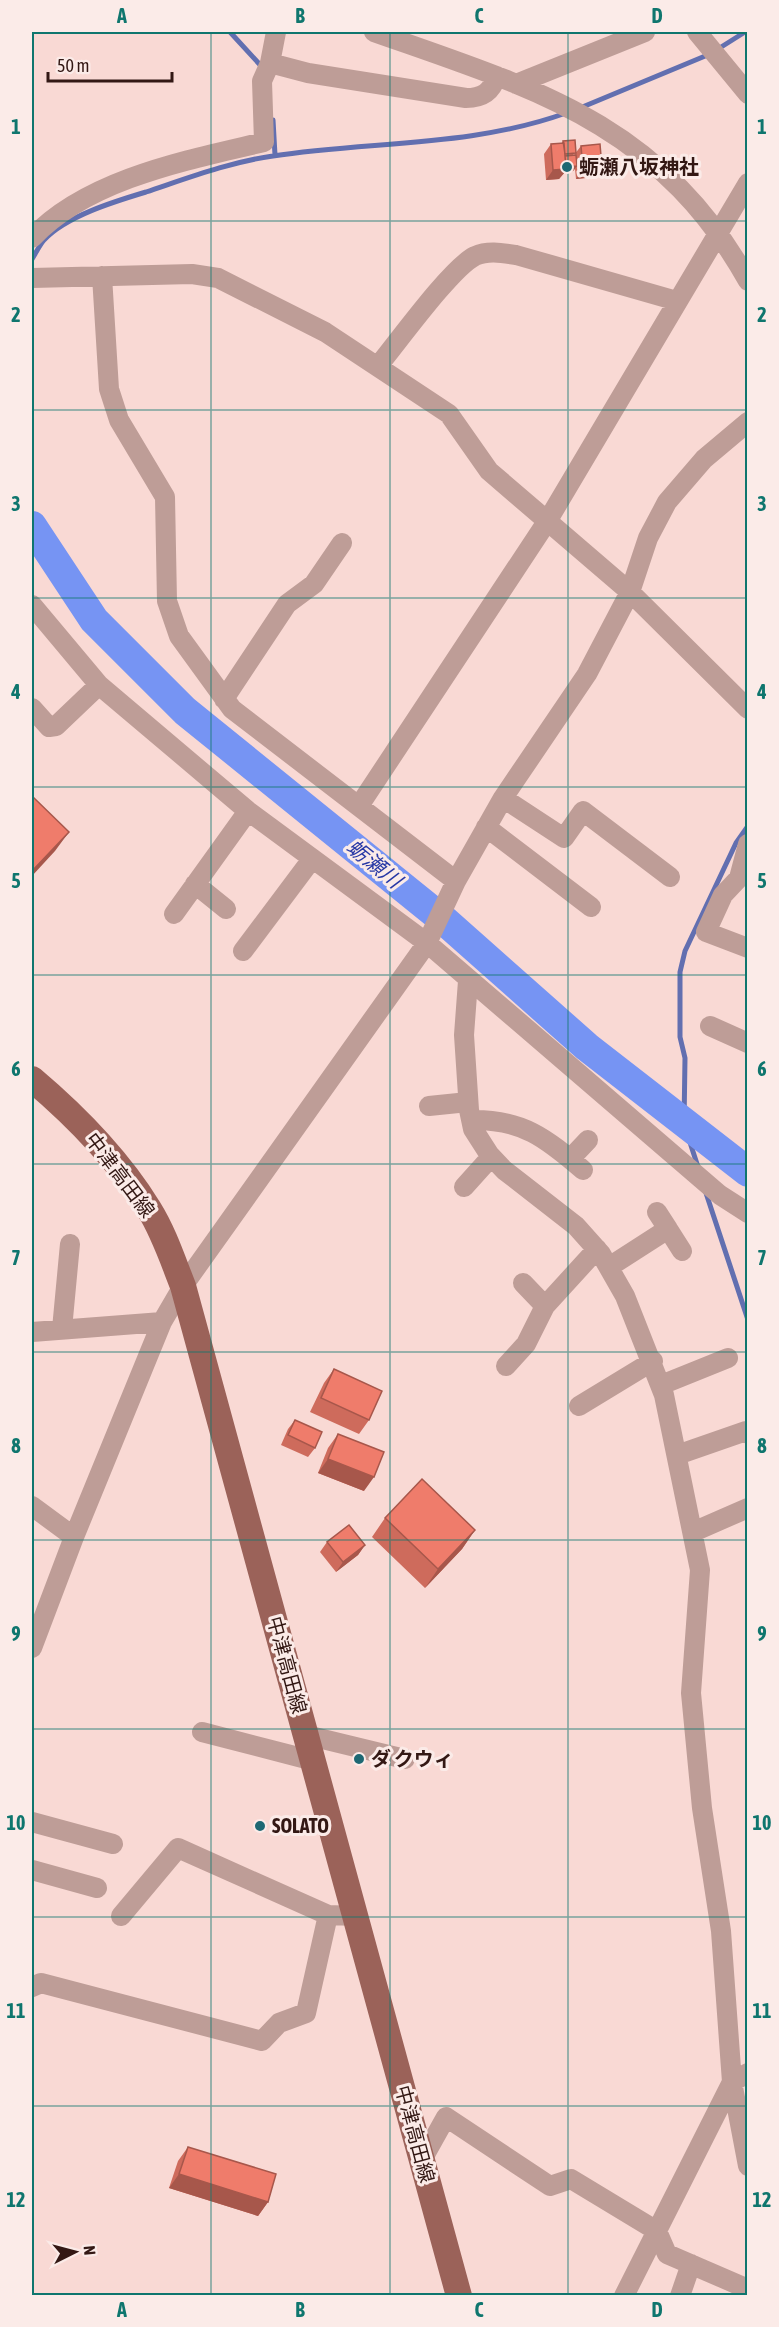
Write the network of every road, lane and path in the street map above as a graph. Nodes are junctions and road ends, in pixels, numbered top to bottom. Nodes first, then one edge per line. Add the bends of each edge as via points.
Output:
1 (276, 32) edge
2 (374, 32) edge
3 (645, 32) edge
4 (697, 32) edge
5 (267, 70) junction
6 (497, 76) junction
7 (516, 84) junction
8 (747, 94) edge
9 (747, 183) edge
10 (717, 232) junction
11 (32, 238) edge
12 (102, 276) junction
13 (37, 279) edge
14 (747, 281) edge
15 (677, 301) junction
16 (378, 366) junction
17 (747, 422) edge
18 (548, 520) junction
19 (342, 543) dead end
20 (630, 592) junction
21 (32, 605) edge
22 (99, 686) junction
23 (224, 699) junction
24 (32, 708) edge
25 (747, 709) edge
26 (502, 798) junction
27 (359, 806) junction
28 (248, 811) junction
29 (486, 827) junction
30 (747, 844) edge
31 (312, 859) junction
32 (670, 877) dead end
33 (195, 884) junction
34 (455, 885) junction
35 (591, 906) dead end
36 (226, 909) dead end
37 (174, 914) dead end
38 (428, 940) junction
39 (747, 948) edge
40 (243, 951) dead end
41 (468, 981) junction
42 (710, 1026) dead end
43 (747, 1043) edge
44 (32, 1079) edge
45 (429, 1106) dead end
46 (470, 1111) junction
47 (588, 1140) dead end
48 (491, 1157) junction
49 (464, 1187) dead end
50 (747, 1214) edge
51 (70, 1244) dead end
52 (597, 1249) junction
53 (682, 1251) dead end
54 (609, 1267) junction
55 (524, 1283) dead end
56 (183, 1286) junction
57 (545, 1306) junction
58 (162, 1322) junction
59 (62, 1329) junction
60 (32, 1332) edge
61 (728, 1359) dead end
62 (652, 1361) junction
63 (506, 1366) dead end
64 (661, 1385) junction
65 (579, 1406) dead end
66 (747, 1434) edge
67 (677, 1455) junction
68 (747, 1508) edge
69 (34, 1511) edge
70 (693, 1532) junction
71 (74, 1537) junction
72 (32, 1648) edge
73 (202, 1732) dead end
74 (306, 1735) junction
75 (405, 1759) dead end
76 (314, 1761) junction
77 (32, 1822) edge
78 (113, 1844) dead end
79 (32, 1870) edge
80 (97, 1888) dead end
81 (328, 1915) junction
82 (120, 1916) dead end
83 (356, 1916) junction
84 (32, 1987) edge
85 (740, 2077) edge
86 (422, 2160) junction
87 (747, 2166) edge
88 (657, 2231) junction
89 (691, 2264) junction
90 (747, 2289) edge
91 (459, 2295) edge
92 (624, 2295) edge
93 (680, 2295) edge

1 - 5 street
2 - 6 street
3 - 7 street
4 - 8 street
5 - 6 street via 466,98 489,93
5 - 11 street via 264,142 172,164 113,186 69,208
6 - 7 street
7 - 10 street via 588,117 630,144 673,181
9 - 10 street
10 - 14 street
10 - 15 street
12 - 13 street
12 - 16 street via 192,274 218,278 325,332
12 - 23 street via 109,389 118,420 165,497 167,601 179,636
15 - 16 street via 516,255 481,254 461,266
15 - 18 street
16 - 18 street via 449,414 489,471
17 - 20 street via 704,459 668,502 648,538
18 - 20 street
18 - 27 street
19 - 23 street via 314,584 287,603
20 - 25 street
20 - 26 street via 587,674
21 - 22 street
22 - 24 street via 56,726 49,726
22 - 28 street
23 - 27 street
26 - 29 street
26 - 32 street via 564,838 583,811
27 - 34 street
28 - 31 street
28 - 33 street
29 - 34 street
29 - 35 street
30 - 39 street via 739,878 723,895 706,932
31 - 38 street
31 - 40 street
33 - 36 street
33 - 37 street
34 - 38 street
38 - 41 street
38 - 56 street
41 - 46 street via 464,1035
41 - 50 street
42 - 43 street
44 - 56 main road, 中津高田線 via 70,1111 129,1180 151,1211
45 - 46 street
46 - 47 street via 536,1132 577,1165
46 - 48 street via 473,1129
48 - 49 street
48 - 52 street via 576,1226
51 - 59 street
52 - 54 street
52 - 57 street
53 - 54 street via 663,1220
54 - 62 street
55 - 57 street
56 - 58 street
56 - 74 main road, 中津高田線
57 - 63 street via 526,1344
58 - 59 street
58 - 71 street
59 - 60 street
61 - 64 street
62 - 64 street
62 - 65 street
64 - 67 street
66 - 67 street via 746,1431
67 - 70 street
68 - 70 street
69 - 71 street
70 - 85 street via 701,1587 691,1693 702,1809
71 - 72 street
73 - 76 street
74 - 75 street
74 - 76 main road, 中津高田線
76 - 83 main road, 中津高田線
77 - 78 street
79 - 80 street
81 - 82 street via 178,1848
81 - 83 street
81 - 84 street via 306,2013 279,2023 262,2041 41,1983
83 - 86 main road, 中津高田線
85 - 87 street
85 - 88 street
86 - 88 street via 446,2116 550,2186 571,2179
86 - 91 main road, 中津高田線
88 - 89 street via 667,2254
88 - 92 street
89 - 90 street
89 - 93 street

